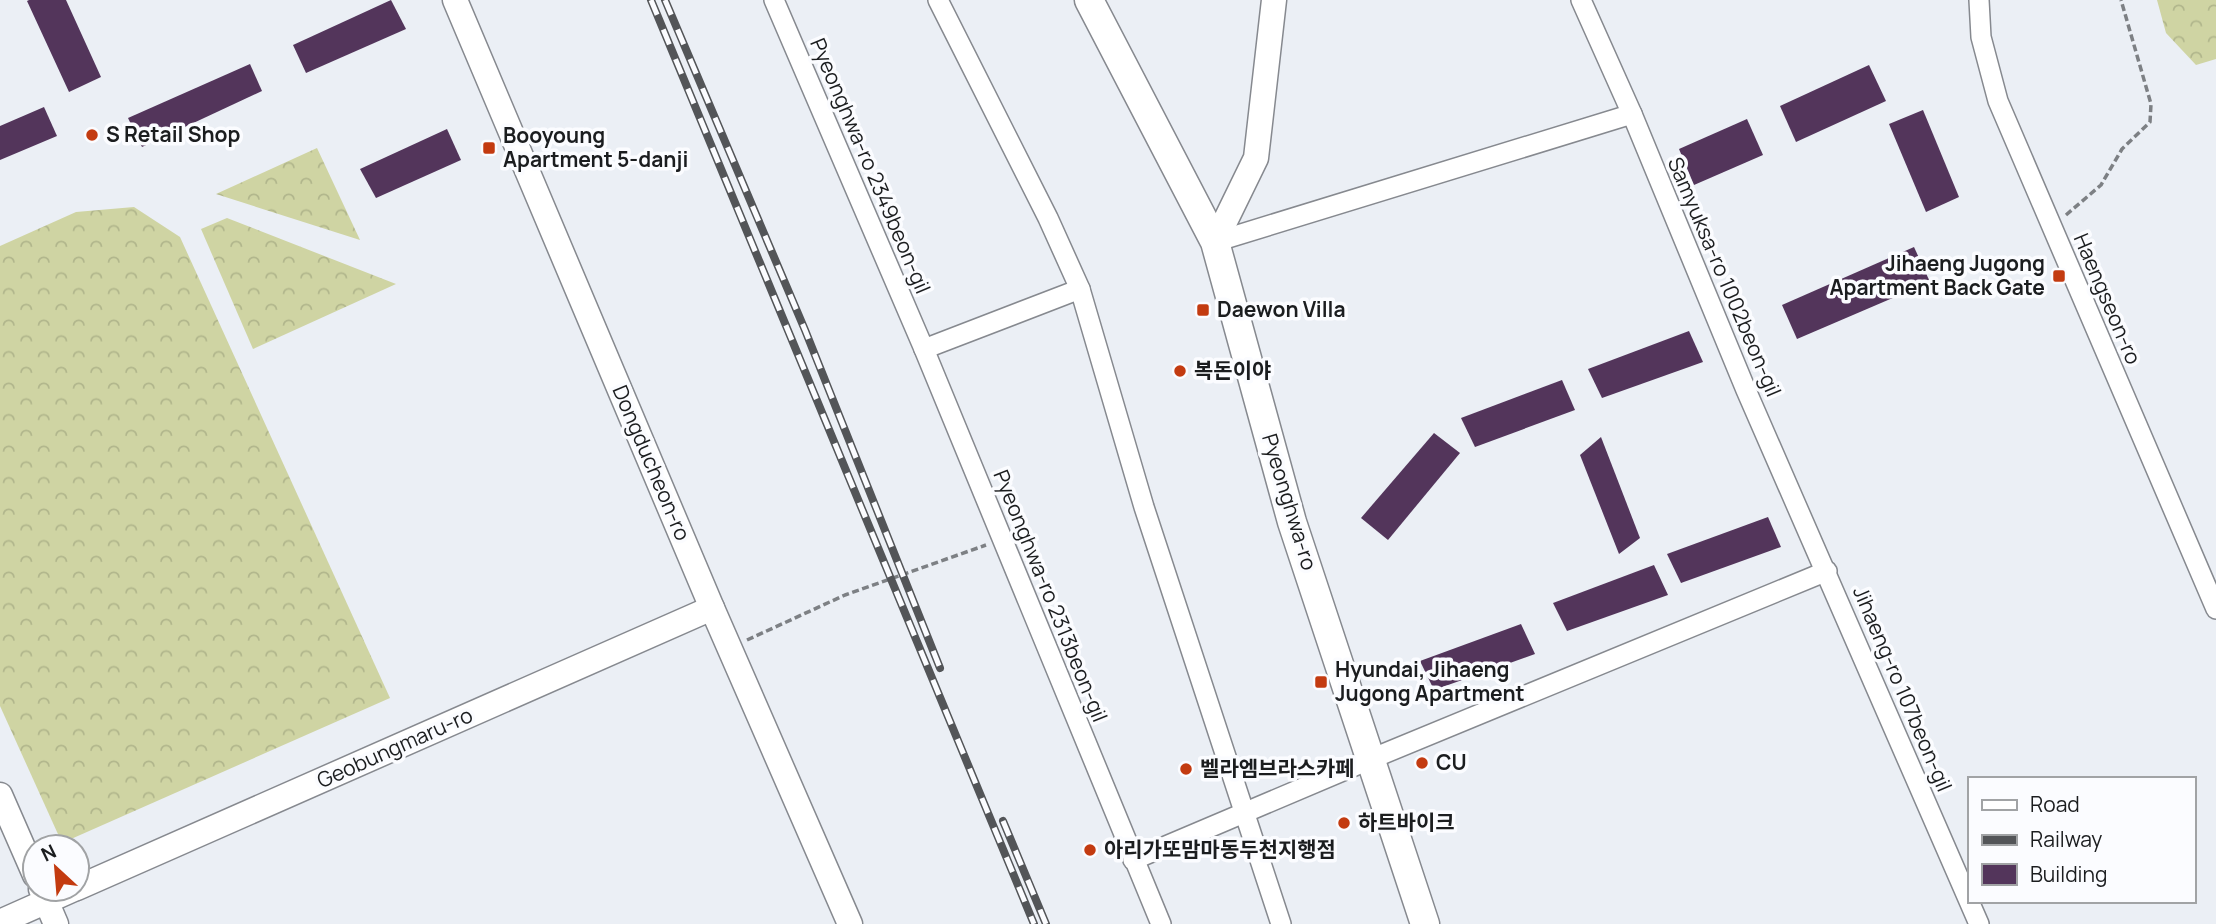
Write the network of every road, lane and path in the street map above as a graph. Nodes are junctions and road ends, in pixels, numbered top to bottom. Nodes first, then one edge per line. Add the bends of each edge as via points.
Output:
1 (455, 0) edge
2 (774, 0) edge
3 (938, 0) edge
4 (1089, 0) edge
5 (1274, 0) edge
6 (1581, 0) edge
7 (1979, 0) edge
8 (2121, 0) edge
9 (1632, 114) junction
10 (2051, 228) junction
11 (1215, 242) junction
12 (1080, 289) junction
13 (924, 349) junction
14 (1002, 540) junction
15 (1827, 571) junction
16 (712, 608) junction
17 (2216, 609) edge
18 (730, 648) junction
19 (1371, 759) junction
20 (0, 795) edge
21 (1243, 813) junction
22 (21, 843) edge
23 (1133, 860) junction
24 (91, 881) edge
25 (1968, 898) edge
26 (31, 903) edge
27 (47, 903) edge
28 (1970, 903) edge
29 (0, 922) edge
30 (56, 924) edge
31 (850, 924) edge
32 (1161, 924) edge
33 (1281, 924) edge
34 (1425, 924) edge
35 (1979, 924) edge

1 - 16 street, Dongducheon-ro
2 - 13 street, Pyeonghwa-ro 2349beon-gil
3 - 12 street
4 - 11 main road, Pyeonghwa-ro
5 - 11 street via 1256,158
6 - 9 street, Samyuksa-ro 1002beon-gil
7 - 10 street, Haengseon-ro via 1981,37 1998,101
8 - 10 path via 2151,104 2150,122 2122,149 2102,185
9 - 11 street
9 - 15 street, Samyuksa-ro 1002beon-gil
10 - 17 street, Haengseon-ro
11 - 19 main road, Pyeonghwa-ro via 1292,522
12 - 13 street
12 - 21 street via 1144,507
13 - 14 street, Pyeonghwa-ro 2313beon-gil
14 - 18 path via 845,595
14 - 23 street, Pyeonghwa-ro 2313beon-gil
15 - 19 street
15 - 25 street, Jihaeng-ro 107beon-gil
16 - 18 street, Dongducheon-ro
16 - 24 street, Geobungmaru-ro
18 - 31 street, Dongducheon-ro
19 - 21 street
19 - 34 main road, Pyeonghwa-ro
20 - 22 street
21 - 23 street
21 - 33 street
23 - 32 street, Pyeonghwa-ro 2313beon-gil
26 - 29 street, Geobungmaru-ro
27 - 30 street
28 - 35 street, Jihaeng-ro 107beon-gil

